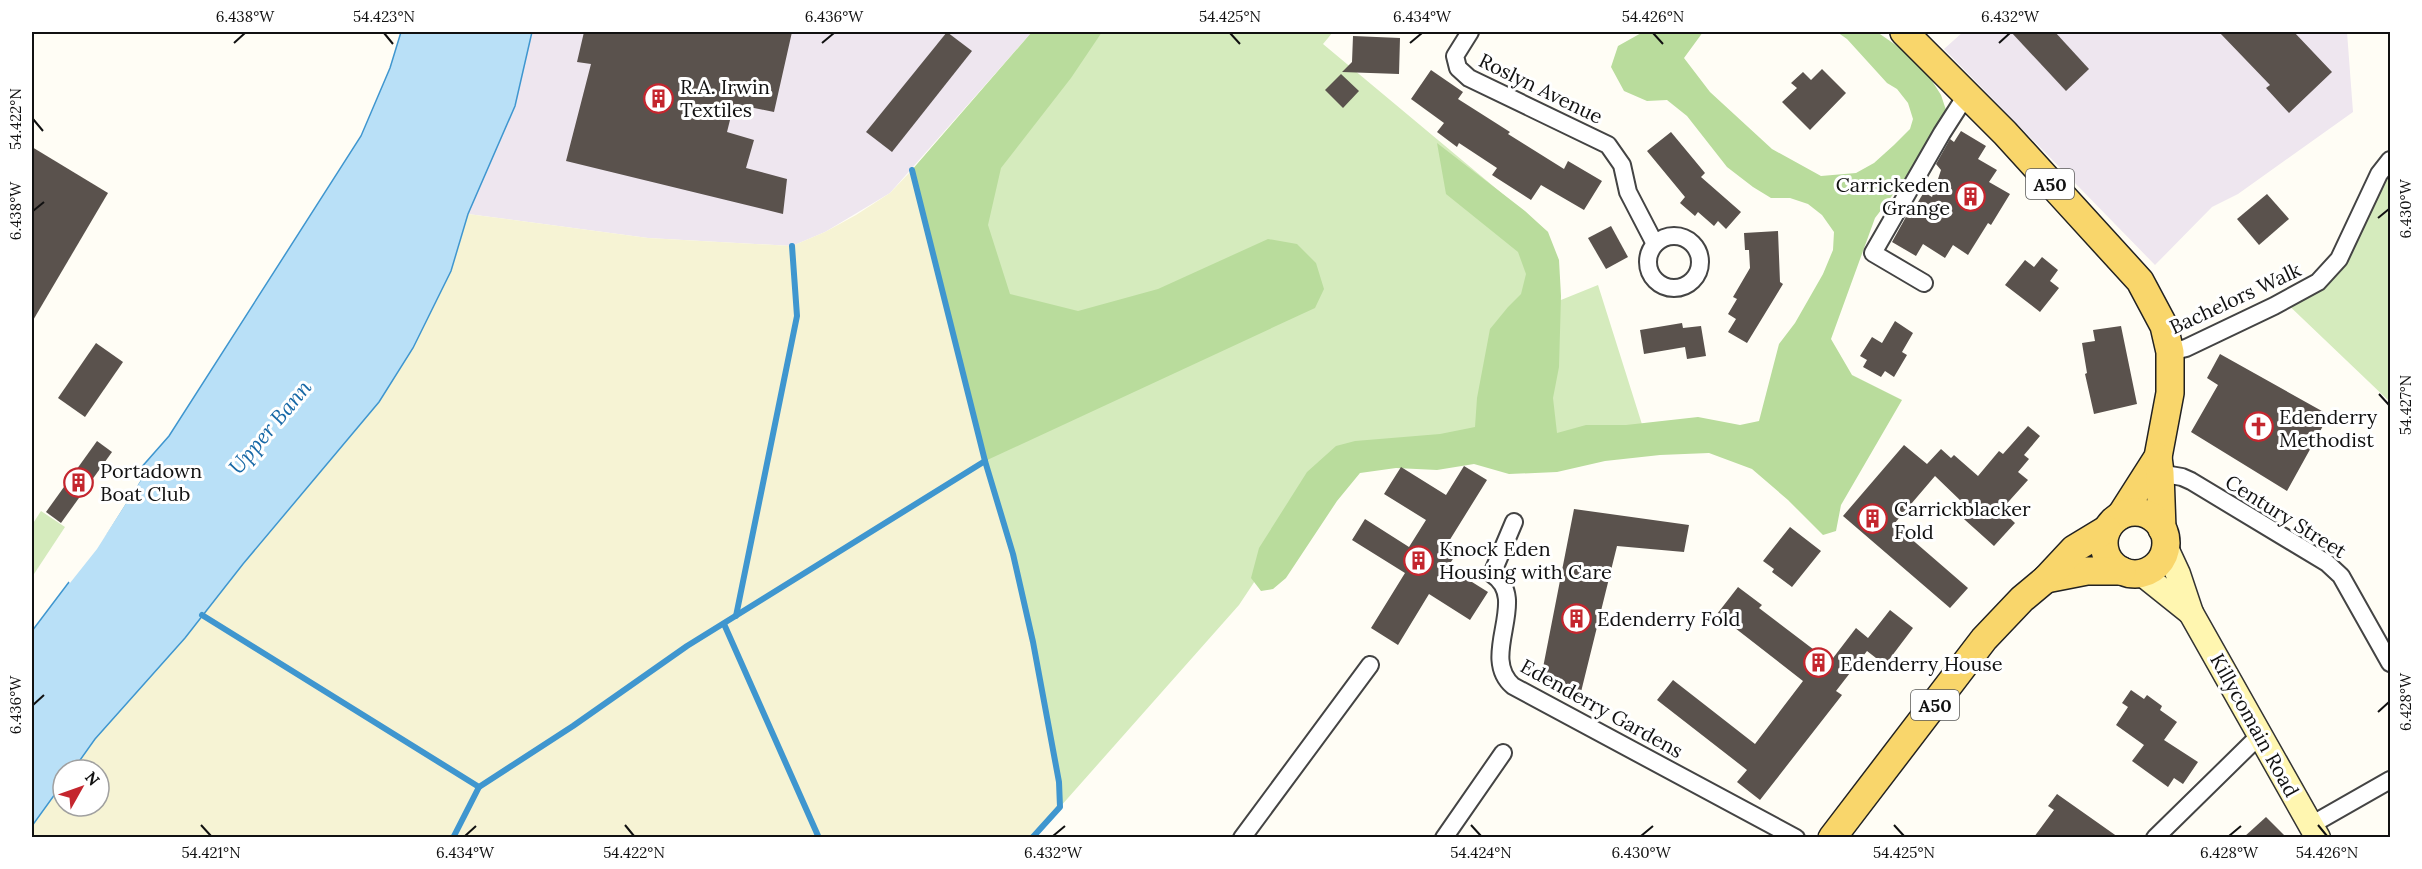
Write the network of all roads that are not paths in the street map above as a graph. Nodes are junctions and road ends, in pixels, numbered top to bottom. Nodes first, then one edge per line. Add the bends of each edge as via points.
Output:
1 (1470, 32) edge
2 (1904, 32) edge
3 (1967, 94) junction
4 (2391, 160) edge
5 (1655, 244) dead end
6 (1924, 283) dead end
7 (2170, 352) junction
8 (2155, 467) junction
9 (1514, 522) dead end
10 (2114, 522) junction
11 (2164, 537) junction
12 (2131, 572) junction
13 (2046, 579) junction
14 (2191, 613) junction
15 (2391, 663) edge
16 (1370, 665) dead end
17 (2260, 735) junction
18 (1503, 753) dead end
19 (2391, 780) edge
20 (2315, 831) edge
21 (1251, 834) edge
22 (1444, 837) edge
23 (1797, 837) edge
24 (1832, 837) edge
25 (2154, 837) edge

1 - 5 street, Roslyn Avenue via 1455,56 1458,68 1469,78 1608,145 1622,165 1628,192
2 - 3 main road, A50
3 - 6 street via 1873,253
3 - 7 main road, A50 via 2139,281 2164,326
4 - 7 street, Bachelors Walk via 2379,174 2339,259 2318,282 2186,348
7 - 8 main road, A50 via 2170,393
8 - 10 main road, A50
8 - 11 main road, A50
8 - 15 street, Century Street via 2191,481 2327,563 2341,576
9 - 23 street, Edenderry Gardens via 1492,574 1507,596 1499,660 1504,678
10 - 11 main road via 2140,513 2149,516
10 - 12 main road via 2104,539 2108,558
10 - 13 main road, A50 via 2074,549
11 - 12 main road via 2158,564
11 - 14 street, Killycomain Road
12 - 13 main road, A50 via 2087,571
12 - 14 street, Killycomain Road
13 - 24 main road, A50 via 1984,639
14 - 17 street, Killycomain Road
16 - 21 street
17 - 20 street, Killycomain Road
17 - 25 street
18 - 22 street
19 - 20 street

